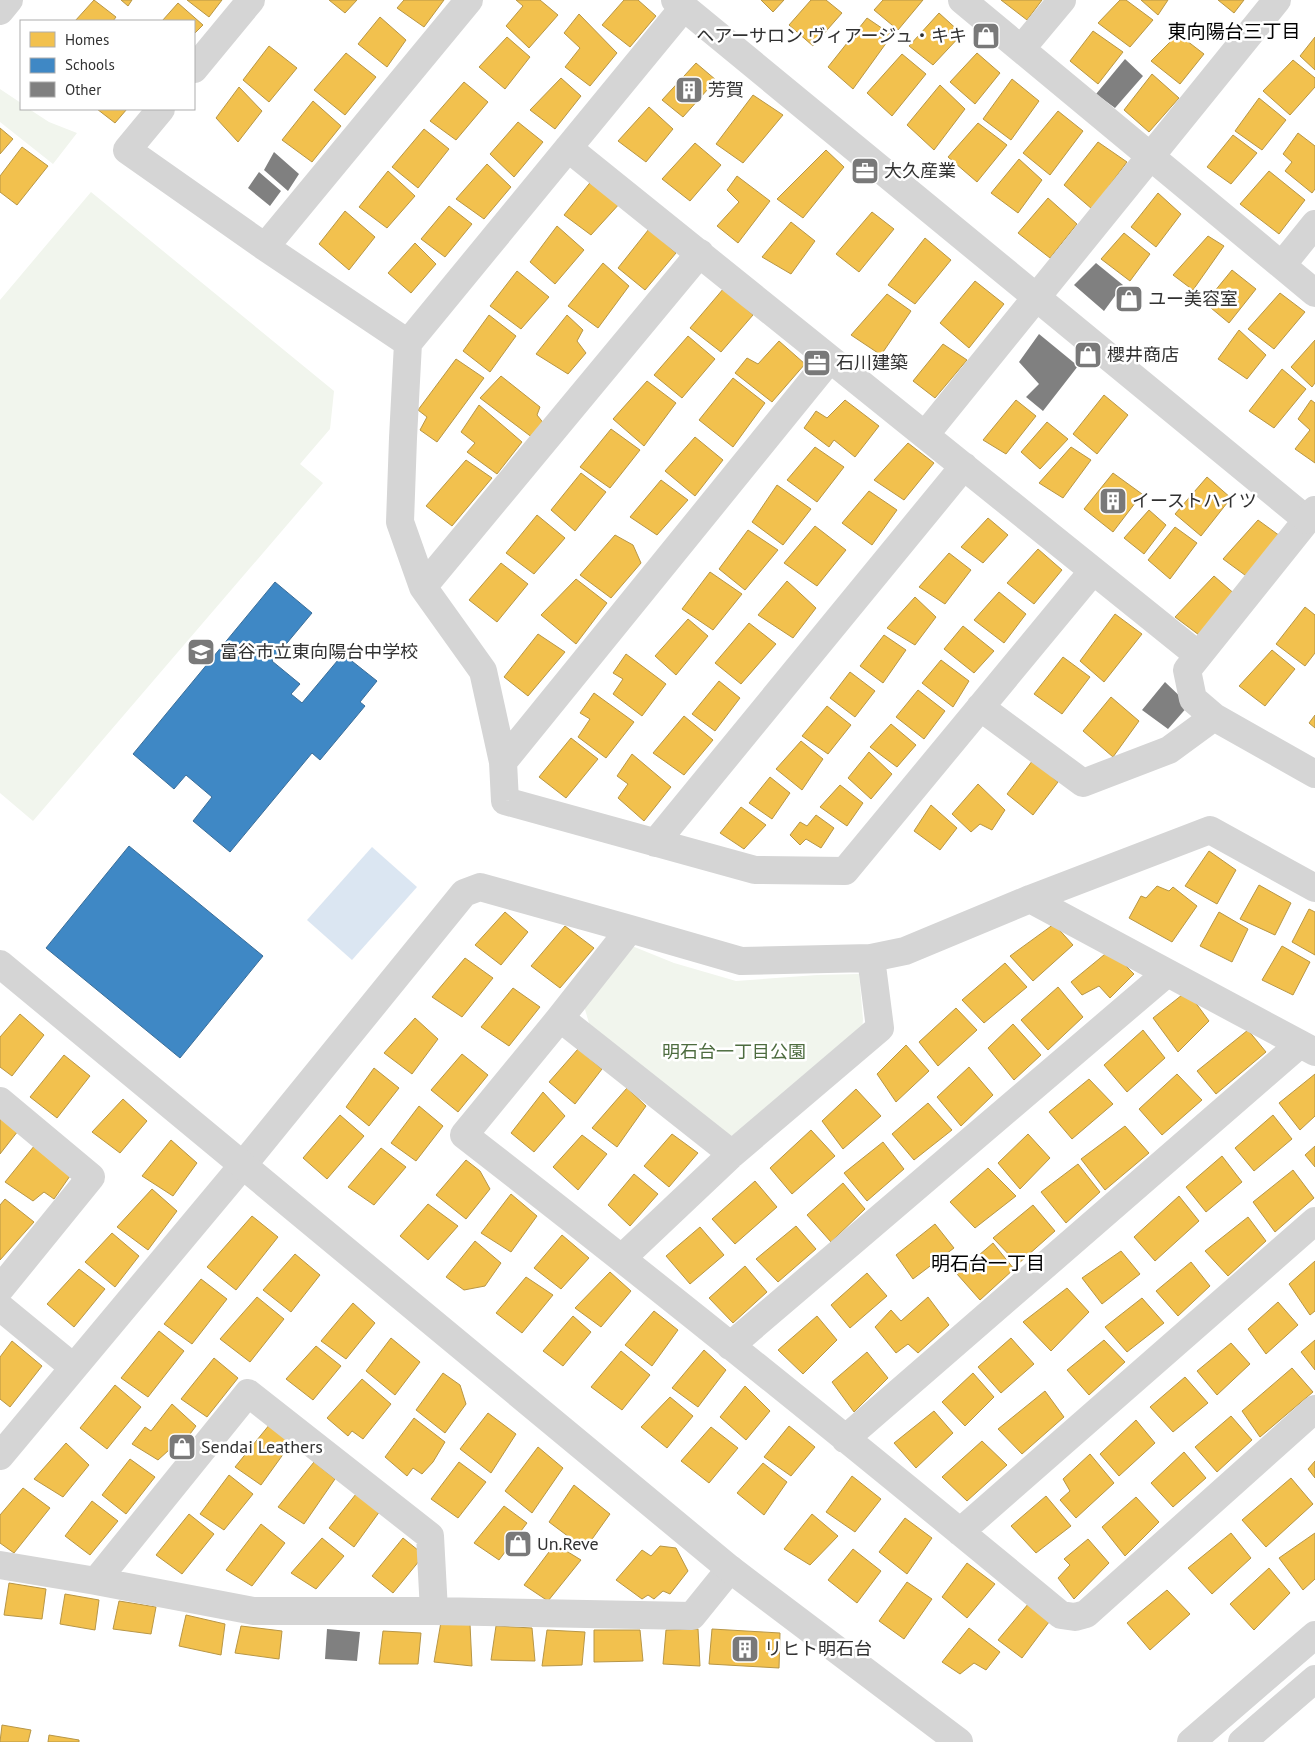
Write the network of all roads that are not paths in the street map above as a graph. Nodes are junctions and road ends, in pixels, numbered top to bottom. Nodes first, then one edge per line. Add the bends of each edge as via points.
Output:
1 (9, 0) edge
2 (251, 0) edge
3 (469, 0) edge
4 (962, 0) edge
5 (1062, 0) edge
6 (1277, 0) edge
7 (680, 4) edge
8 (0, 11) edge
9 (1021, 49) junction
10 (195, 68) edge
11 (160, 110) edge
12 (568, 148) junction
13 (1150, 156) junction
14 (1315, 224) edge
15 (265, 247) junction
16 (700, 253) junction
17 (1282, 265) junction
18 (1315, 293) edge
19 (1036, 297) junction
20 (408, 343) junction
21 (830, 359) junction
22 (925, 435) junction
23 (964, 466) junction
24 (1311, 515) edge
25 (1093, 570) junction
26 (423, 587) junction
27 (1198, 655) junction
28 (980, 707) junction
29 (1214, 716) junction
30 (503, 762) junction
31 (1315, 774) edge
32 (655, 844) junction
33 (1315, 888) edge
34 (1030, 899) junction
35 (630, 929) junction
36 (871, 958) junction
37 (0, 964) edge
38 (1167, 973) junction
39 (560, 1018) junction
40 (1308, 1048) edge
41 (0, 1101) edge
42 (732, 1154) junction
43 (243, 1165) junction
44 (1315, 1222) edge
45 (622, 1258) junction
46 (0, 1289) edge
47 (0, 1307) edge
48 (730, 1346) junction
49 (73, 1367) junction
50 (1315, 1409) edge
51 (845, 1439) junction
52 (0, 1456) edge
53 (960, 1532) junction
54 (0, 1565) edge
55 (730, 1569) junction
56 (96, 1581) junction
57 (434, 1611) junction
58 (1315, 1635) edge
59 (1315, 1678) edge
60 (959, 1742) edge
61 (1191, 1742) edge
62 (1242, 1742) edge

1 - 8 street
2 - 10 street
3 - 15 street
4 - 9 street
5 - 9 street
6 - 13 street
7 - 12 street
7 - 19 street
9 - 13 street
11 - 15 street via 127,150
12 - 16 street
12 - 20 street
13 - 17 street
13 - 19 street
14 - 17 street
15 - 20 street
16 - 21 street
16 - 26 street
17 - 18 street
19 - 22 street
19 - 24 street
20 - 26 street via 400,522
21 - 22 street
21 - 30 street
22 - 23 street
23 - 25 street
23 - 32 street
24 - 27 street
25 - 27 street
25 - 28 street
26 - 30 street via 482,671
27 - 29 street via 1187,670 1193,699
28 - 29 street via 1083,783 1169,750
28 - 32 street via 846,870 755,870
29 - 31 street
30 - 32 street via 504,801
33 - 34 street via 1210,830
34 - 36 street via 905,951
34 - 38 street
35 - 36 street via 741,961
35 - 39 street
35 - 43 street via 480,887 464,893
36 - 42 street via 880,1028
37 - 43 street
38 - 40 street
38 - 48 street
39 - 42 street
39 - 45 street via 464,1134
40 - 51 street
41 - 46 street via 90,1177
42 - 45 street
43 - 49 street
43 - 55 street
44 - 53 street
45 - 48 street
47 - 49 street
48 - 51 street
49 - 52 street
50 - 53 street via 1086,1614 1075,1617 1061,1615
51 - 53 street
54 - 56 street
55 - 57 street via 692,1616
55 - 60 street
56 - 57 street via 254,1611
56 - 57 street via 248,1393 430,1536
58 - 61 street
59 - 62 street

